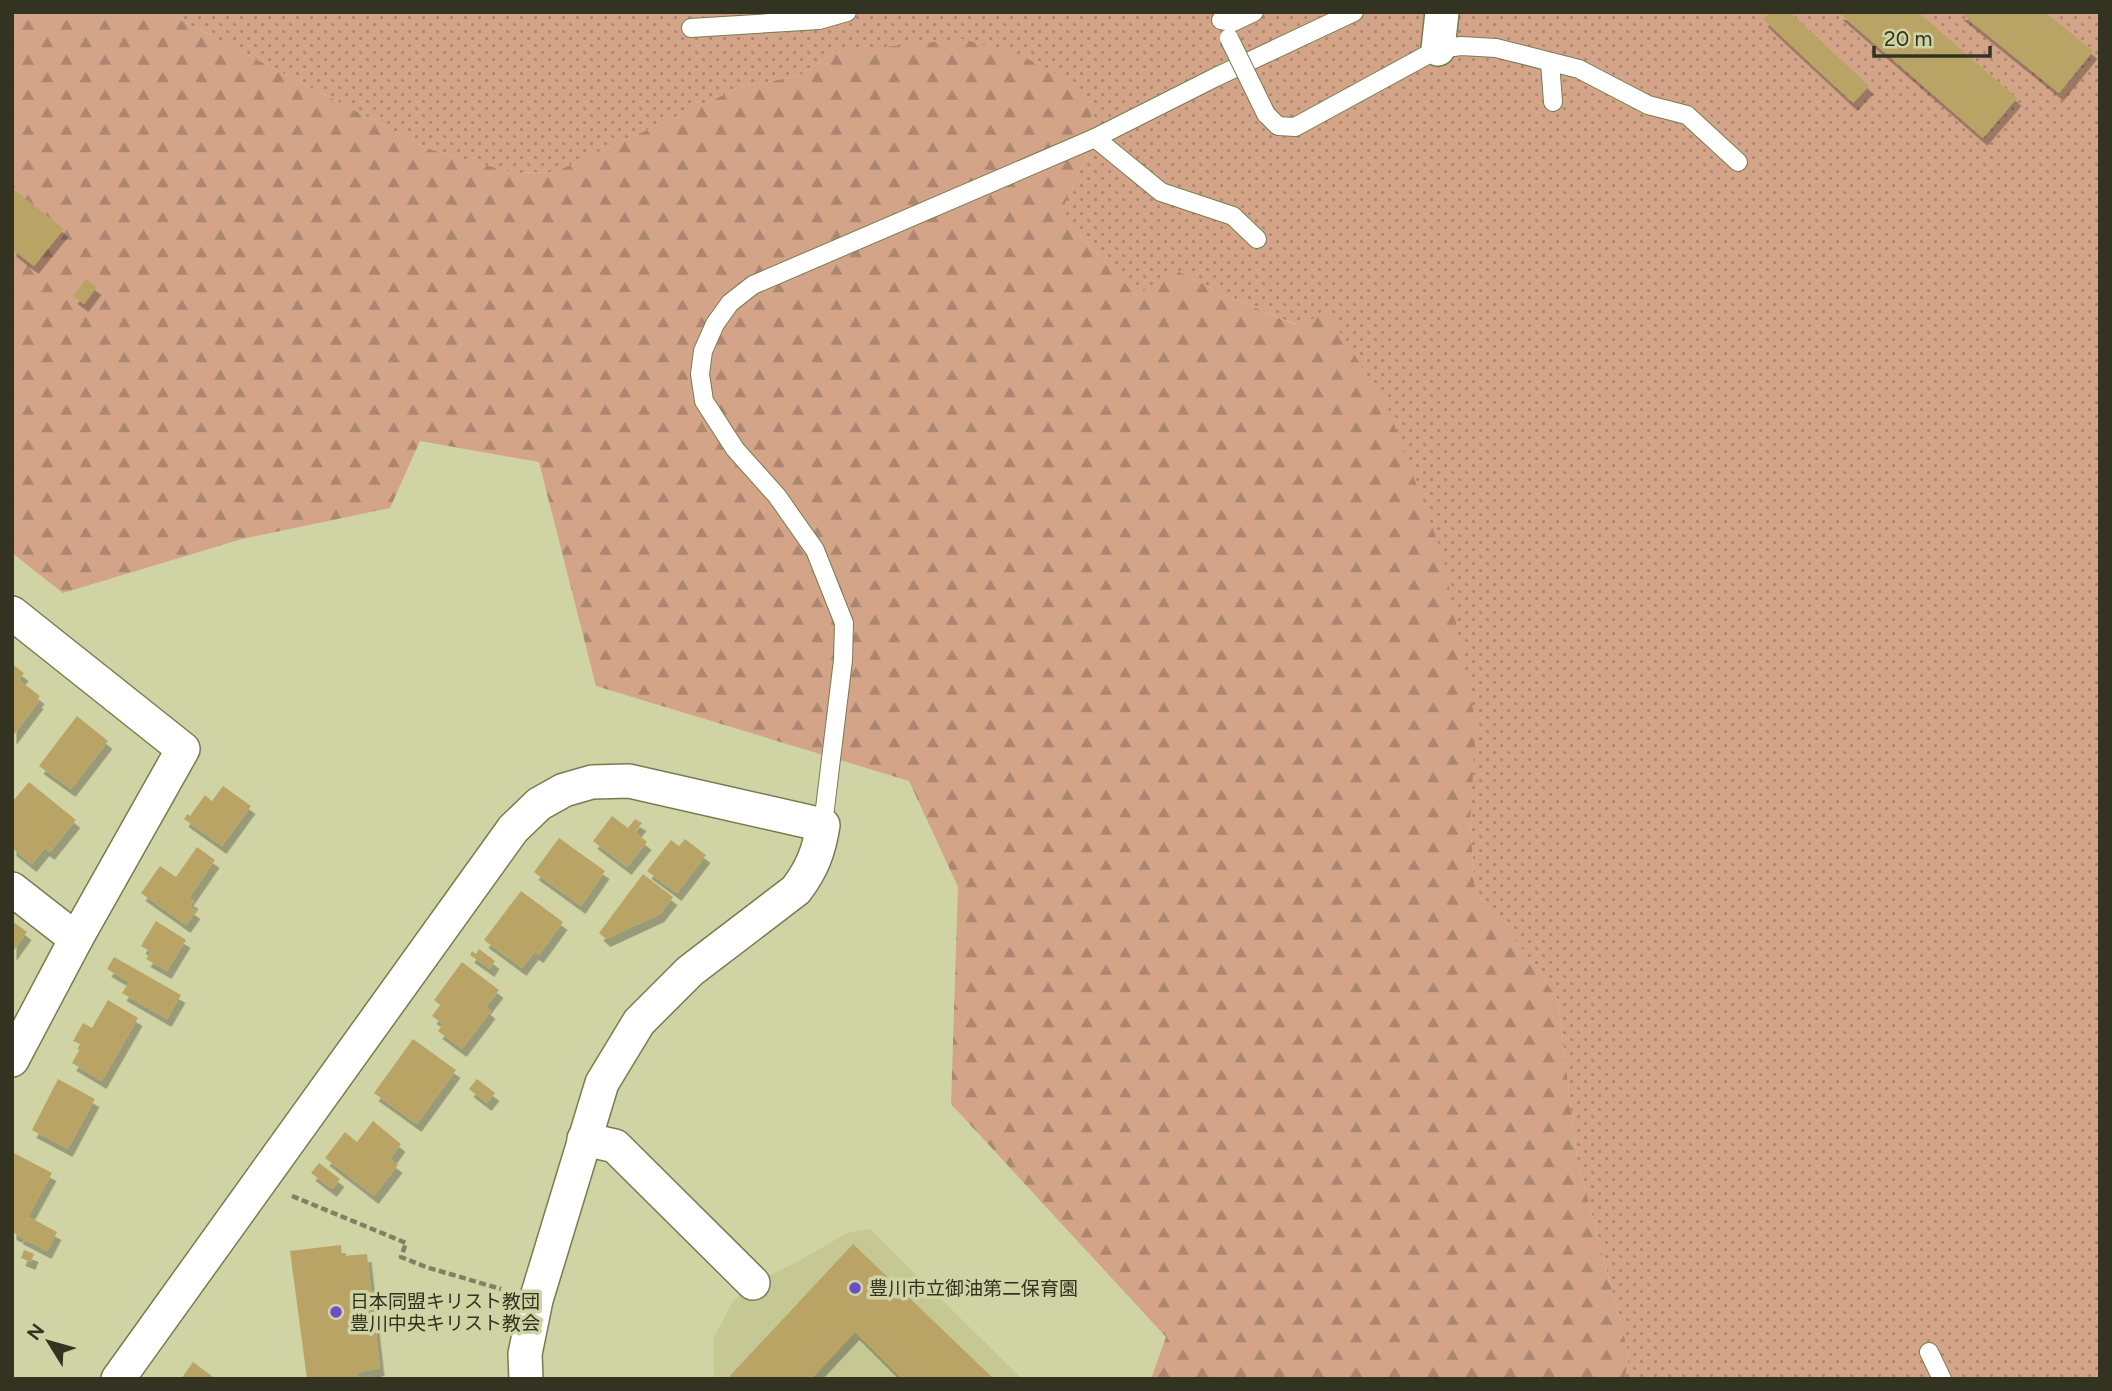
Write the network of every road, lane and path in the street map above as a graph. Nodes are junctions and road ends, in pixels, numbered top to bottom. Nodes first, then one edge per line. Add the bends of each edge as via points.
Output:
1 (847, 12) edge
2 (1254, 12) edge
3 (1354, 12) edge
4 (1442, 12) edge
5 (1216, 16) edge
6 (691, 28) dead end
7 (1438, 49) junction
8 (1550, 62) junction
9 (1553, 102) dead end
10 (1095, 138) junction
11 (1738, 162) dead end
12 (1257, 239) dead end
13 (12, 613) edge
14 (823, 825) junction
15 (12, 888) edge
16 (76, 939) junction
17 (12, 1060) edge
18 (584, 1139) junction
19 (260, 1183) junction
20 (753, 1283) dead end
21 (536, 1300) junction
22 (1929, 1352) dead end
23 (118, 1379) edge
24 (526, 1379) edge
25 (1942, 1379) edge

1 - 6 lane via 819,20
2 - 5 lane via 1233,22
3 - 10 lane
4 - 7 street
5 - 7 lane, bridge via 1266,114 1279,126 1295,127
7 - 8 lane via 1496,48
8 - 9 lane
8 - 11 lane via 1579,69 1648,105 1687,115
10 - 12 lane via 1161,192 1233,216
10 - 14 lane via 753,285 730,303 703,351 704,401 735,449 777,496 815,550 844,623 844,660
13 - 16 street via 183,749
14 - 18 street via 810,872 796,890 690,971 639,1021 602,1083
14 - 19 street via 629,781 592,782 564,790 540,804 513,829
15 - 16 street
16 - 17 street
18 - 20 street via 615,1146
18 - 21 street
19 - 21 path via 406,1243 401,1257
19 - 23 street
21 - 24 street via 525,1354
22 - 25 lane

